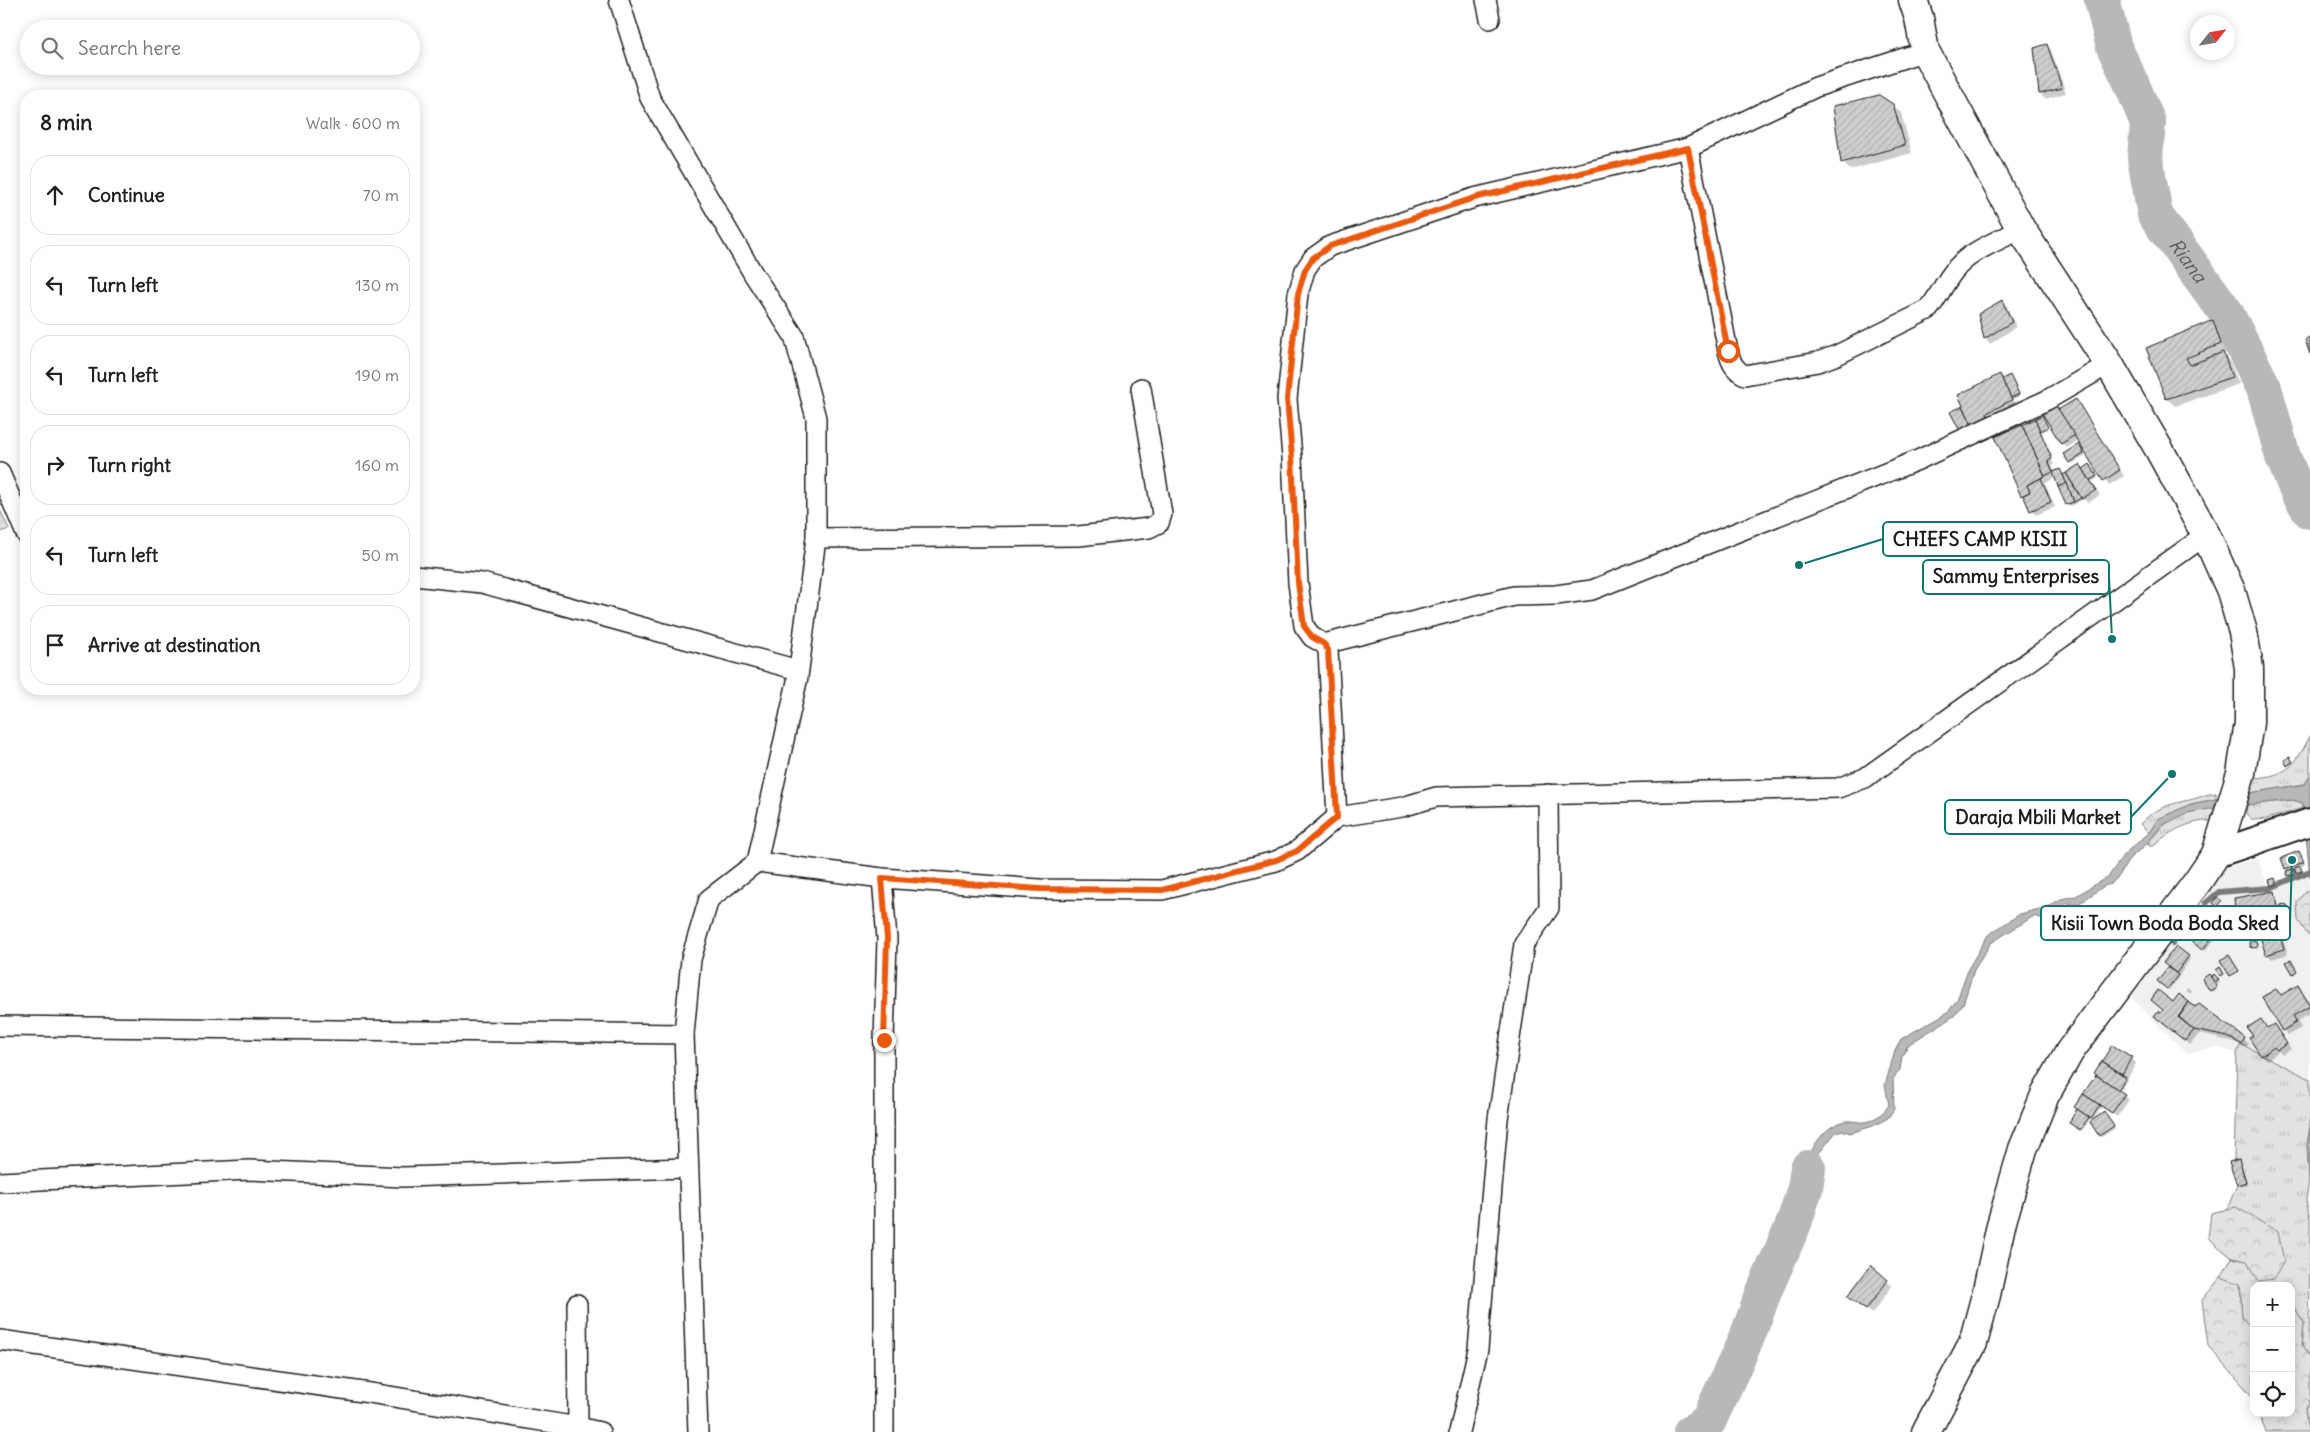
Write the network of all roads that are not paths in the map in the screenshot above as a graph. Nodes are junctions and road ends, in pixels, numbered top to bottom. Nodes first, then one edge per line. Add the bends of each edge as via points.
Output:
1 (619, 0) edge
2 (1486, 0) edge
3 (1914, 0) edge
4 (1490, 19) dead end
5 (1925, 51) junction
6 (1688, 148) junction
7 (2021, 229) junction
8 (2102, 368) junction
9 (1141, 388) dead end
10 (0, 473) edge
11 (20, 520) edge
12 (2206, 535) junction
13 (816, 538) junction
14 (420, 577) edge
15 (1324, 644) junction
16 (798, 670) junction
17 (1548, 794) junction
18 (1337, 817) junction
19 (2301, 825) edge
20 (2216, 854) junction
21 (757, 862) junction
22 (882, 878) junction
23 (0, 1026) edge
24 (684, 1034) junction
25 (687, 1168) junction
26 (0, 1182) edge
27 (577, 1304) dead end
28 (0, 1340) edge
29 (578, 1427) junction
30 (600, 1432) edge
31 (698, 1432) edge
32 (884, 1432) edge
33 (1459, 1432) edge
34 (1926, 1432) edge

1 - 13 street via 650,98 754,275 794,336 816,418
2 - 4 street
3 - 5 highway
5 - 6 street via 1816,87
5 - 7 highway
6 - 7 street via 1728,351 1738,372 1745,375 1837,356 1928,310 1955,269 1974,254
6 - 15 street via 1474,198 1330,246 1313,258 1305,270 1298,294 1287,399 1298,583 1304,626 1312,637
7 - 8 highway
8 - 12 highway via 2160,451
8 - 15 street via 2047,400 1918,460 1592,590 1514,596
9 - 13 street via 1162,506 1159,523 1149,528 1079,536
10 - 11 street
12 - 17 street via 1864,778 1838,788
12 - 20 highway via 2231,591 2244,632 2249,668 2249,723 2241,773
13 - 16 street
14 - 16 street via 482,583
15 - 18 street via 1328,650
16 - 21 street
17 - 18 street via 1436,797 1402,807
17 - 33 street via 1549,908 1524,944 1498,1119 1478,1349
18 - 22 street via 1297,851 1276,860 1162,890 1040,889
19 - 20 main road
20 - 34 highway via 2070,1051 2045,1095 2020,1158 1974,1343
21 - 22 street
21 - 24 street via 709,899 691,960
22 - 32 street via 887,939
23 - 24 street
24 - 25 street
25 - 26 street via 403,1177 249,1170
25 - 31 street
27 - 29 street
28 - 29 street via 370,1393
29 - 30 street

